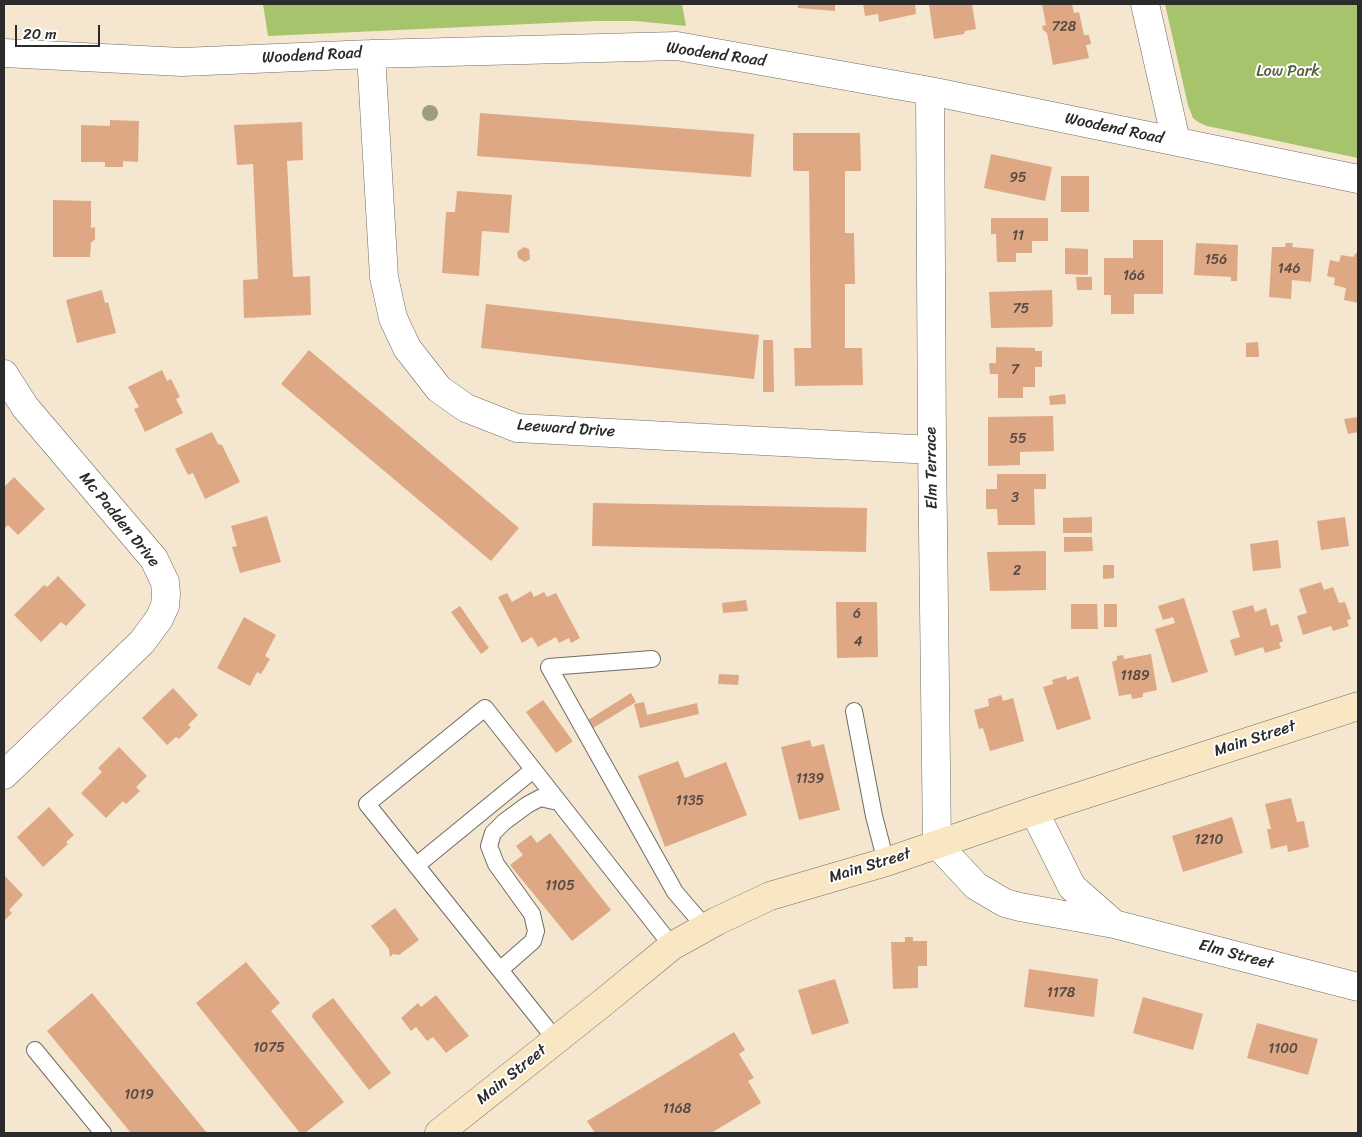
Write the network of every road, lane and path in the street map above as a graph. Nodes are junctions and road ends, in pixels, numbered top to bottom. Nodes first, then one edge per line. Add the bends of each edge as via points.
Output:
1 (1145, 4) edge
2 (4, 53) edge
3 (370, 54) junction
4 (930, 91) junction
5 (1176, 141) junction
6 (1358, 180) edge
7 (4, 374) edge
8 (932, 450) junction
9 (652, 659) dead end
10 (1358, 706) edge
11 (854, 710) dead end
12 (533, 770) junction
13 (4, 775) edge
14 (558, 802) junction
15 (1034, 811) junction
16 (937, 844) junction
17 (886, 862) junction
18 (417, 865) junction
19 (1114, 924) junction
20 (705, 928) junction
21 (672, 946) junction
22 (500, 970) junction
23 (1358, 987) edge
24 (556, 1040) junction
25 (35, 1050) dead end
26 (102, 1133) edge
27 (439, 1133) edge

1 - 5 street
2 - 3 street, Woodend Road via 182,62
3 - 4 street, Woodend Road via 677,46
3 - 8 street, Leeward Drive via 384,277 393,318 407,348 434,382 466,408 517,428
4 - 5 street, Woodend Road
4 - 8 street, Elm Terrace
5 - 6 street, Woodend Road
7 - 13 street, Mc Padden Drive via 25,407 154,559 165,582 166,594 159,619 142,642
8 - 16 street, Elm Terrace
9 - 20 lane via 549,667 675,892
10 - 15 main road, Main Street
11 - 17 lane
12 - 14 lane
12 - 18 lane
12 - 18 lane via 485,708 367,804
14 - 21 lane
14 - 22 lane via 540,798 493,833 489,846 496,864 532,914 536,931 533,941
15 - 16 main road, Main Street
15 - 19 street, Elm Street via 1072,888
16 - 17 main road, Main Street
16 - 19 street, Elm Street via 976,886 993,897 1020,907
17 - 20 main road, Main Street via 770,896
18 - 22 lane
19 - 23 street, Elm Street
20 - 21 main road, Main Street
21 - 24 main road, Main Street
22 - 24 lane
24 - 27 main road, Main Street
25 - 26 lane

